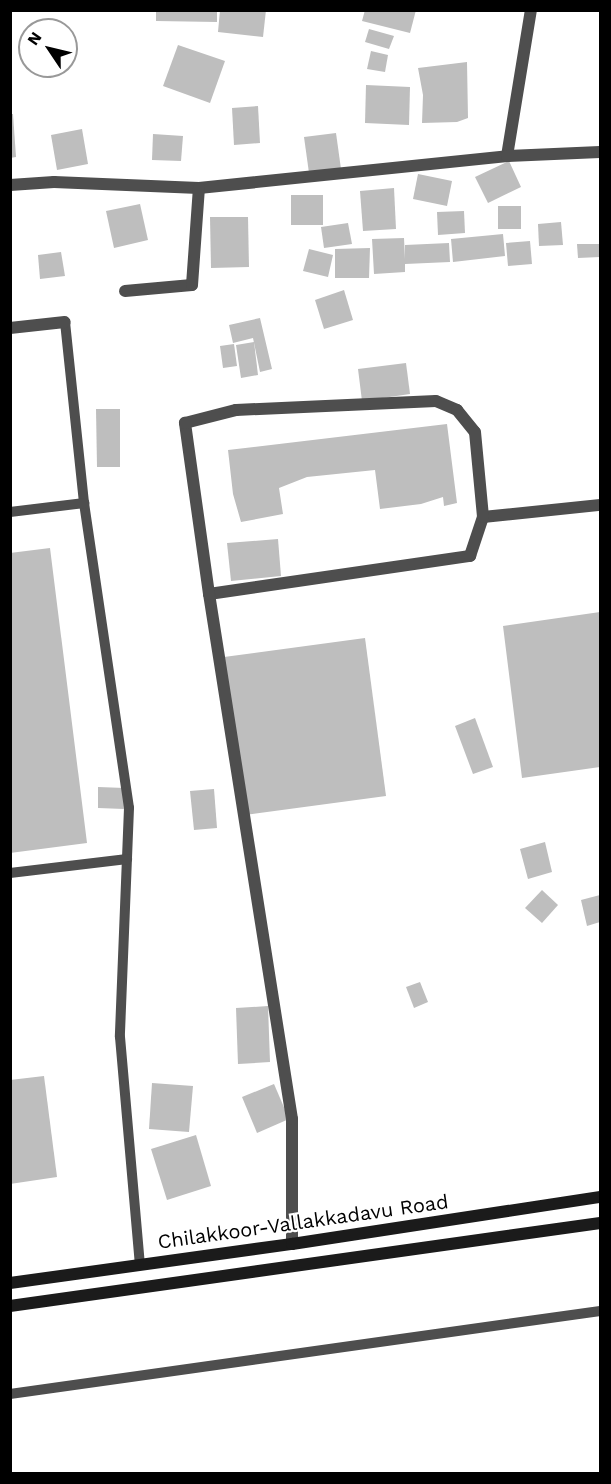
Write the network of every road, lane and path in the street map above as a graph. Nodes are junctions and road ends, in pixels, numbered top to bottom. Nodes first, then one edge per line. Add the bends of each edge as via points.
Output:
1 (531, 10) edge
2 (600, 152) edge
3 (507, 156) junction
4 (10, 185) edge
5 (199, 188) junction
6 (125, 291) dead end
7 (65, 322) joint
8 (10, 328) edge
9 (84, 503) junction
10 (600, 505) edge
11 (10, 512) edge
12 (483, 518) junction
13 (209, 594) junction
14 (127, 859) junction
15 (10, 873) edge
16 (600, 1197) edge
17 (600, 1222) edge
18 (292, 1244) junction
19 (140, 1265) junction
20 (10, 1283) edge
21 (10, 1306) edge
22 (600, 1311) edge
23 (10, 1394) edge

1 - 3 street
2 - 3 street
3 - 5 street
4 - 5 street via 54,182
5 - 6 street via 192,285
7 - 8 street
7 - 9 lane
9 - 11 lane
9 - 14 lane via 129,808
10 - 12 street
12 - 13 street via 470,556
12 - 13 street via 475,432 457,410 436,401 236,410 185,423
13 - 18 street via 292,1119
14 - 15 lane
14 - 19 lane via 120,1037
16 - 18 main road, Chilakkoor-Vallakkadavu Road
17 - 21 main road
18 - 19 main road, Chilakkoor-Vallakkadavu Road
19 - 20 main road, Chilakkoor-Vallakkadavu Road
22 - 23 lane

